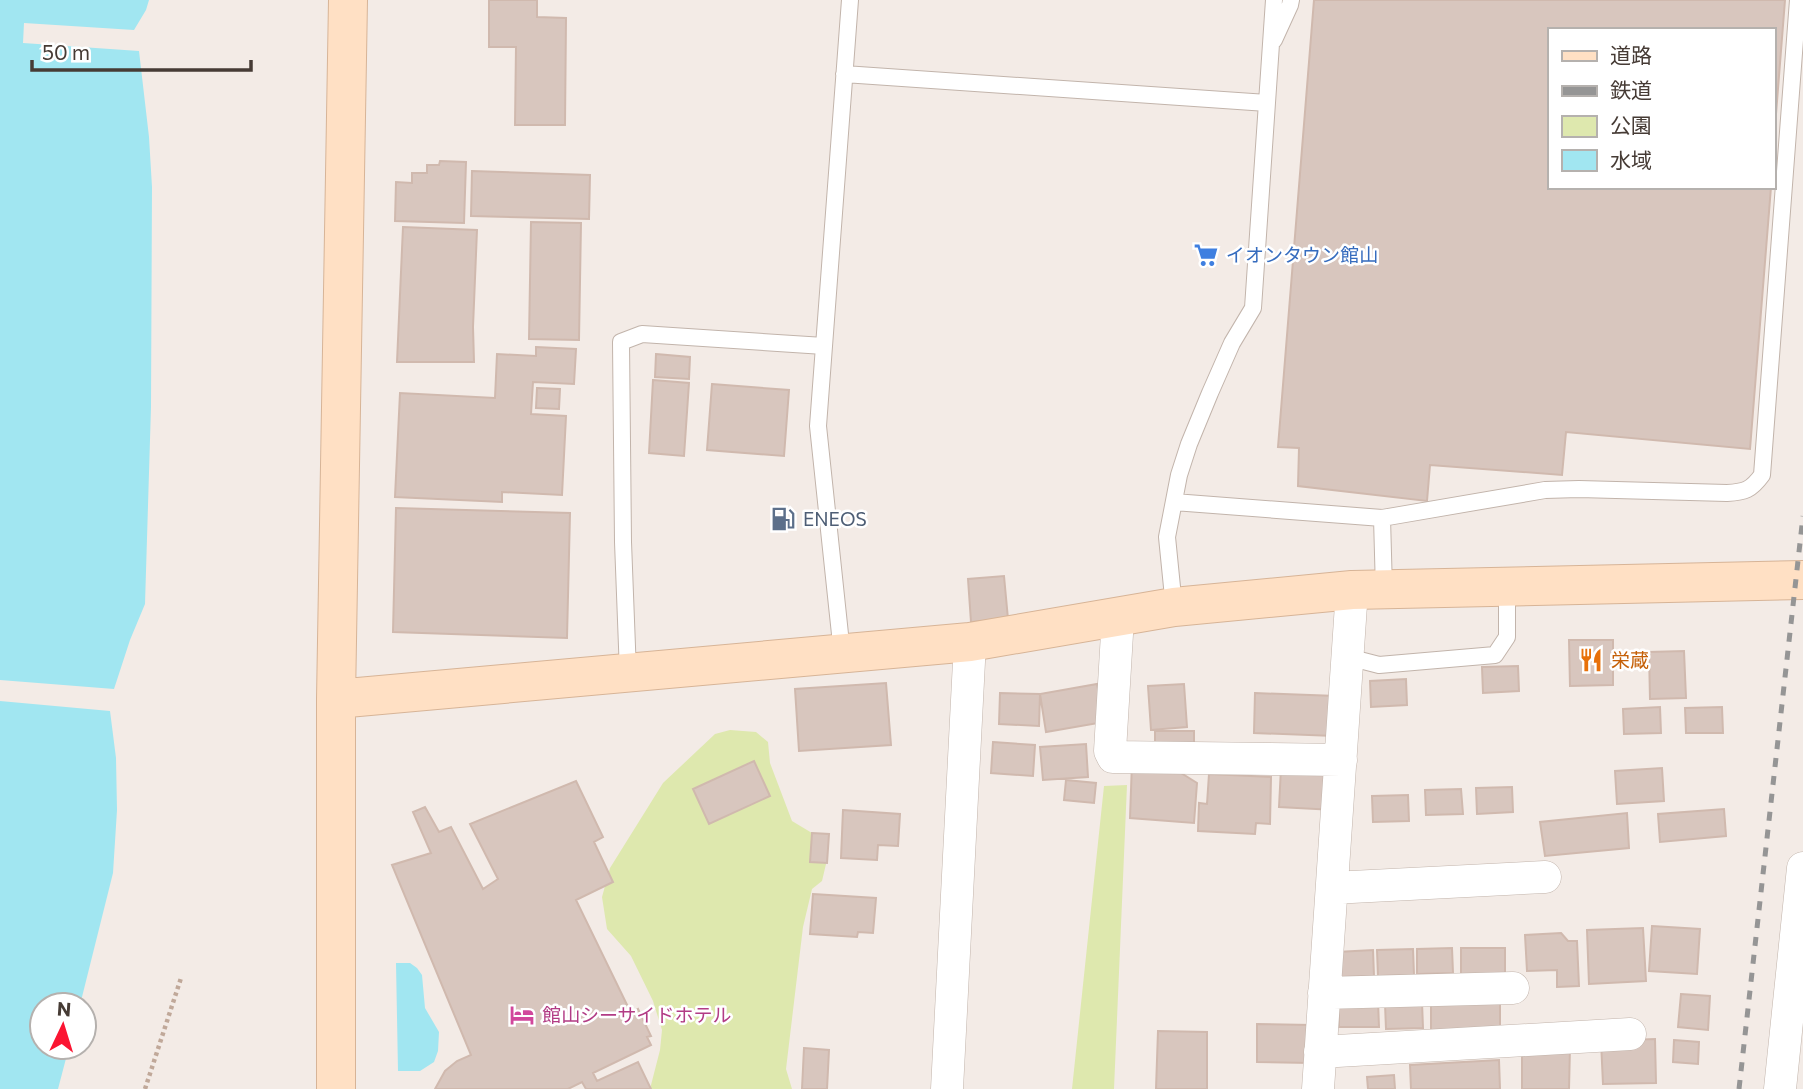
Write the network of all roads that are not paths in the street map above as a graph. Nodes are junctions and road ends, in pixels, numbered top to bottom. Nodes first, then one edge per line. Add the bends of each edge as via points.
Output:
1 (348, 0) edge
2 (850, 0) edge
3 (1274, 0) edge
4 (1291, 0) edge
5 (1798, 0) edge
6 (1270, 49) junction
7 (844, 74) junction
8 (1267, 103) junction
9 (824, 346) junction
10 (1174, 502) junction
11 (1382, 518) junction
12 (1803, 580) edge
13 (1507, 587) junction
14 (1368, 590) junction
15 (1174, 607) junction
16 (1118, 617) junction
17 (970, 642) junction
18 (842, 653) junction
19 (1348, 657) junction
20 (628, 673) junction
21 (336, 699) junction
22 (1340, 760) junction
23 (1803, 868) edge
24 (1545, 877) dead end
25 (1332, 888) junction
26 (1798, 964) edge
27 (1513, 988) dead end
28 (1324, 993) junction
29 (1630, 1034) dead end
30 (1320, 1052) junction
31 (1788, 1079) edge
32 (336, 1089) edge
33 (947, 1089) edge
34 (1318, 1089) edge

1 - 21 street
2 - 7 lane
3 - 6 lane
4 - 6 lane
5 - 11 lane via 1762,475 1755,484 1744,492 1727,493 1545,490
6 - 8 lane
7 - 8 lane
7 - 9 lane
8 - 10 lane via 1253,308 1210,393 1182,465
9 - 18 lane via 818,426
9 - 20 lane via 642,334 621,342
10 - 11 lane
10 - 15 lane via 1167,537
11 - 14 lane
12 - 13 street
13 - 14 street
13 - 19 lane via 1507,637 1494,655 1379,665
14 - 15 street
14 - 19 street
15 - 16 street
16 - 17 street
16 - 22 street via 1113,757
17 - 18 street
17 - 33 street
18 - 20 street
19 - 22 street
20 - 21 street
21 - 32 street
22 - 25 street
23 - 26 street
24 - 25 street
25 - 28 street
26 - 31 street
27 - 28 street
28 - 30 street
29 - 30 street
30 - 34 street

